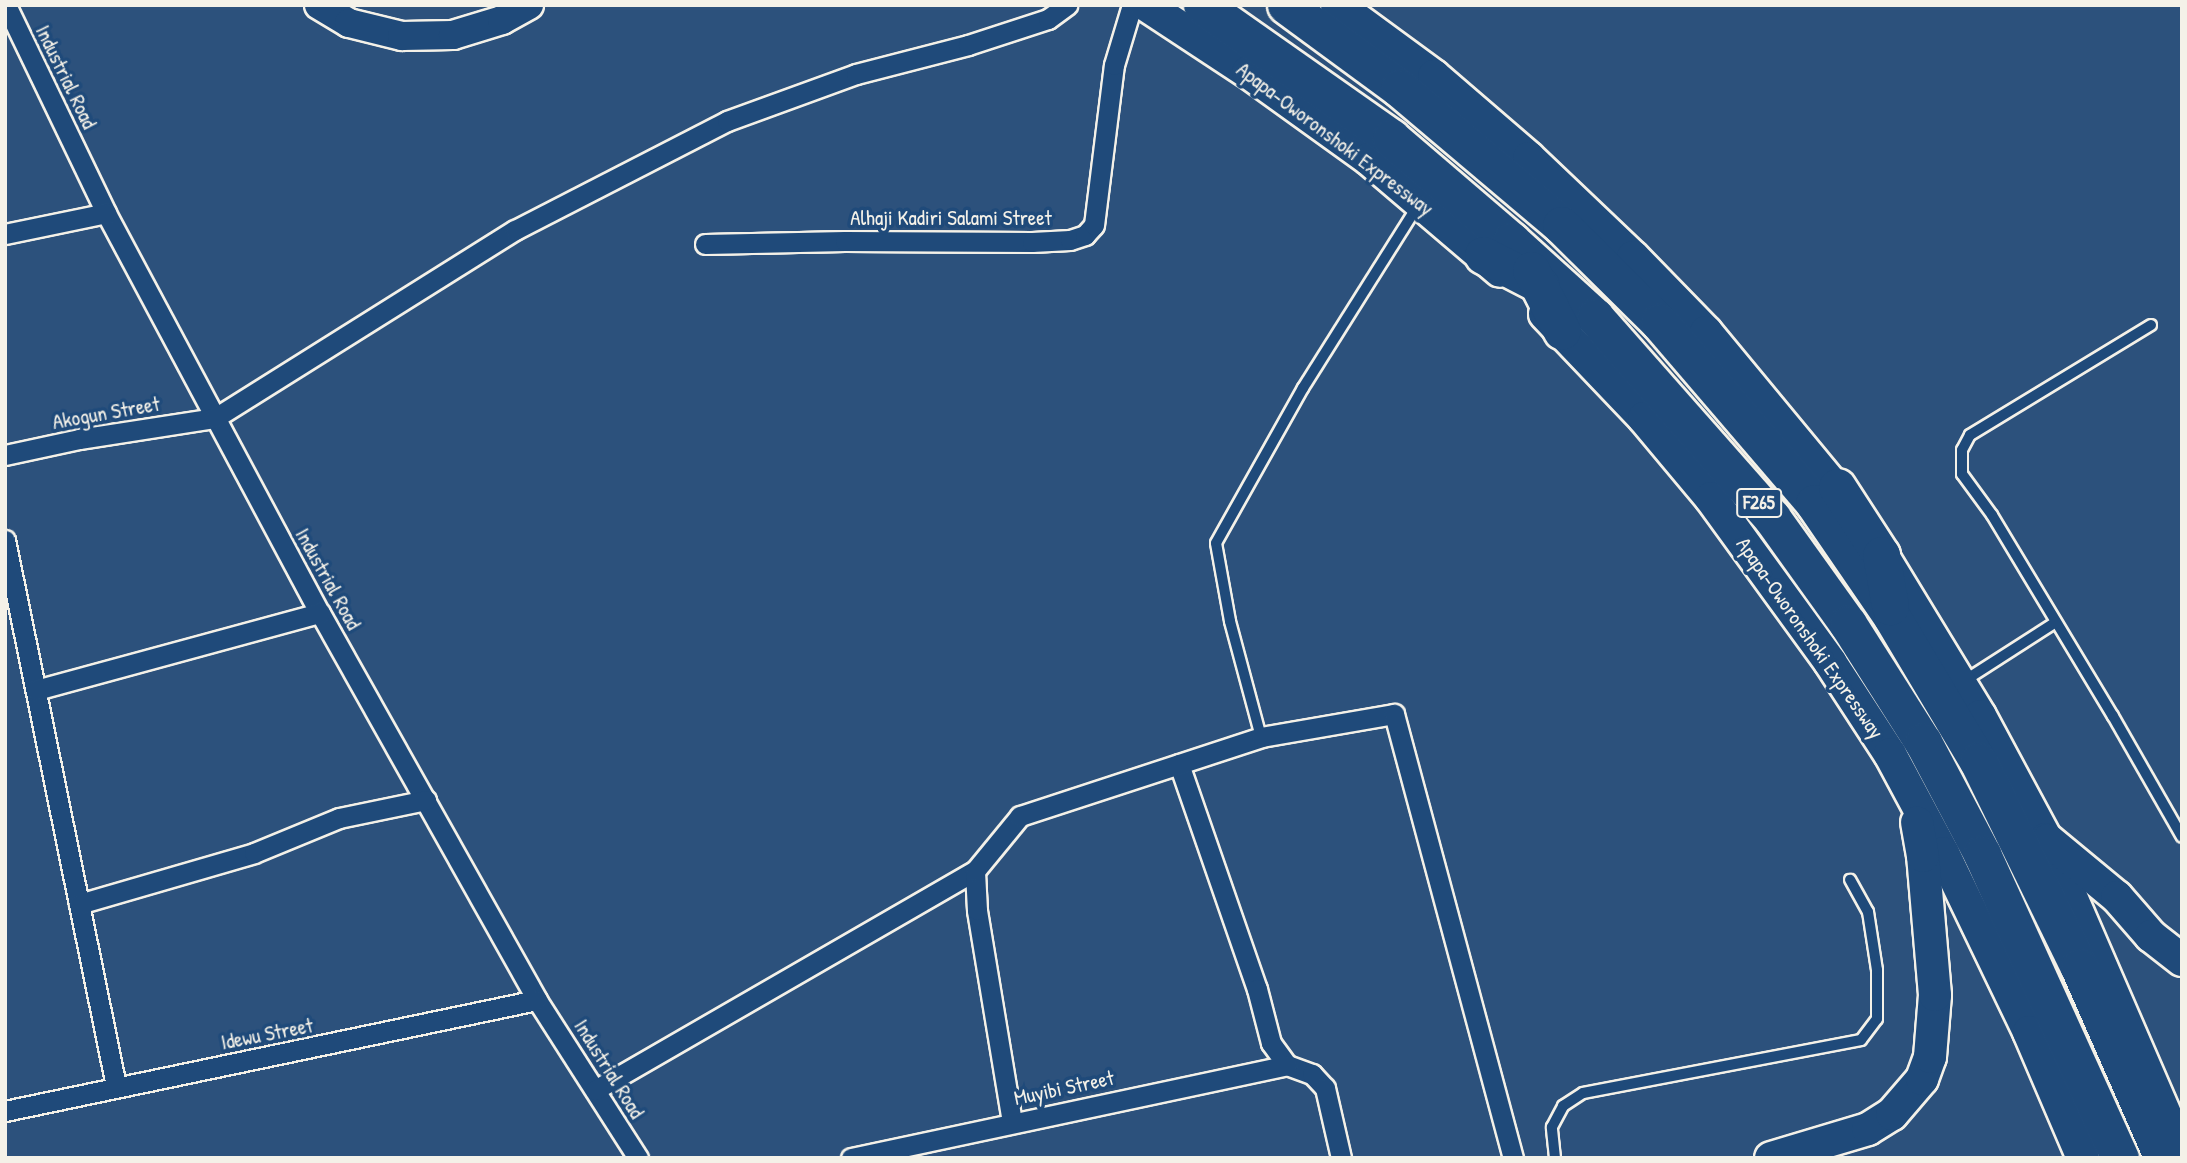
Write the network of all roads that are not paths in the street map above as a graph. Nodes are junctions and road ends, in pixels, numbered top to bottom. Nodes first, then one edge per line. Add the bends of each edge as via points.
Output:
1 (6, 5) edge
2 (319, 5) edge
3 (529, 5) edge
4 (1068, 5) edge
5 (1132, 5) edge
6 (1146, 5) edge
7 (1202, 5) edge
8 (1286, 5) edge
9 (1337, 5) edge
10 (1421, 201) junction
11 (106, 213) junction
12 (5, 234) edge
13 (705, 244) dead end
14 (1497, 248) junction
15 (1579, 324) junction
16 (2151, 326) dead end
17 (215, 418) junction
18 (5, 454) edge
19 (1825, 495) junction
20 (5, 540) edge
21 (1899, 604) junction
22 (320, 613) junction
23 (2056, 622) junction
24 (36, 690) junction
25 (1950, 690) junction
26 (1261, 737) junction
27 (1179, 764) junction
28 (1909, 787) junction
29 (426, 800) junction
30 (2182, 837) edge
31 (2046, 839) junction
32 (975, 871) junction
33 (1850, 880) dead end
34 (79, 904) junction
35 (2182, 960) edge
36 (537, 1000) junction
37 (1287, 1065) junction
38 (116, 1086) junction
39 (595, 1090) junction
40 (5, 1111) edge
41 (1012, 1122) junction
42 (2182, 1153) edge
43 (638, 1158) edge
44 (851, 1158) edge
45 (1341, 1158) edge
46 (1513, 1158) edge
47 (1555, 1158) edge
48 (1771, 1158) edge
49 (2083, 1158) edge
50 (2120, 1158) edge
51 (2163, 1158) edge

1 - 11 street, Industrial Road
2 - 3 street via 349,23 402,36 453,35 502,20
4 - 17 street via 1048,19 856,74 727,121 515,230
5 - 13 street, Alhaji Kadiri Salami Street via 1114,65 1094,225 1085,235 1032,242
6 - 10 main road, Apapa-Oworonshoki Expressway via 1248,72
7 - 14 highway, Apapa-Oworonshoki Expressway / F265 via 1391,138
8 - 19 highway, F265 via 1399,88 1561,225
9 - 19 main road via 1434,76 1624,248 1706,332
10 - 14 main road, Apapa-Oworonshoki Expressway
10 - 26 lane via 1303,388 1216,543 1230,621
11 - 12 street
11 - 17 street, Industrial Road
14 - 15 highway, Apapa-Oworonshoki Expressway / F265
14 - 15 highway
15 - 28 main road, Apapa-Oworonshoki Expressway via 1644,418 1711,498 1830,662
15 - 50 highway, Apapa-Oworonshoki Expressway / F265 via 1772,518 1848,624 1923,742 1982,854
16 - 23 lane via 1970,435 1962,450 1962,474
17 - 18 street, Akogun Street
17 - 22 street, Industrial Road
19 - 21 highway, F265
19 - 21 highway via 1881,555
20 - 24 street
21 - 25 highway, F265
22 - 24 street
22 - 29 street, Industrial Road
23 - 25 lane
23 - 30 lane
24 - 34 street
25 - 31 main road
25 - 51 highway, F265 via 1978,761
26 - 27 street
26 - 46 street via 1394,714
27 - 32 street via 1020,816
27 - 37 street via 1257,989 1271,1043
28 - 48 main road via 1923,856 1933,958 1934,1030 1926,1068 1910,1097 1868,1129
28 - 49 main road, Apapa-Oworonshoki Expressway via 2029,1032
29 - 34 street via 339,818 254,853
29 - 36 street, Industrial Road
31 - 35 main road via 2117,897 2151,936
31 - 42 main road
32 - 39 street
32 - 41 street via 981,937
33 - 47 lane via 1868,912 1877,970 1877,1019 1861,1040 1583,1093 1563,1106 1552,1127
34 - 38 street
36 - 38 street, Idewu Street
36 - 39 street, Industrial Road
37 - 41 street, Muyibi Street
37 - 45 street via 1312,1074 1325,1088
38 - 40 street, Idewu Street
39 - 43 street, Industrial Road
41 - 44 street, Muyibi Street

